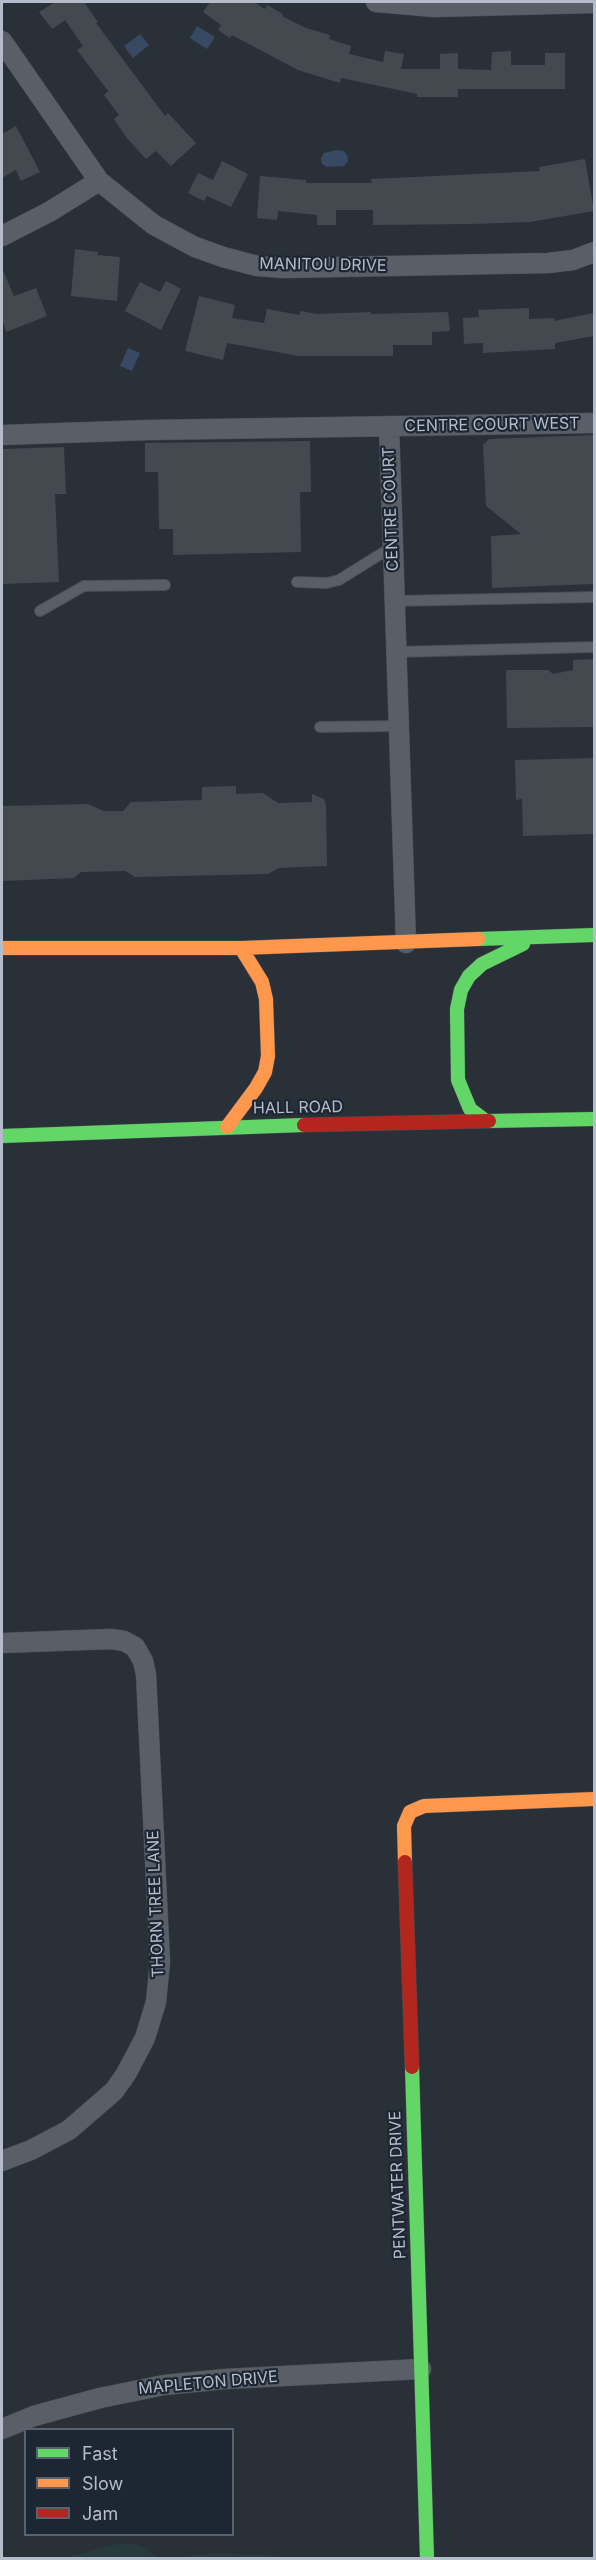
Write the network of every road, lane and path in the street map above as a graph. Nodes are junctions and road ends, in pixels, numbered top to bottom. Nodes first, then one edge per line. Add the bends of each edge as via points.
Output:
1 (376, 2) edge
2 (594, 3) edge
3 (2, 41) edge
4 (99, 181) junction
5 (2, 236) edge
6 (594, 252) edge
7 (594, 423) edge
8 (389, 426) junction
9 (2, 435) edge
10 (392, 547) junction
11 (297, 582) dead end
12 (165, 585) dead end
13 (594, 597) edge
14 (394, 601) junction
15 (40, 611) dead end
16 (594, 647) edge
17 (396, 652) junction
18 (399, 726) junction
19 (320, 727) dead end
20 (594, 935) edge
21 (533, 939) junction
22 (406, 943) junction
23 (2, 948) edge
24 (241, 948) junction
25 (594, 1119) edge
26 (486, 1121) junction
27 (227, 1127) junction
28 (2, 1136) edge
29 (2, 1643) edge
30 (594, 1798) edge
31 (2, 2161) edge
32 (421, 2369) junction
33 (2, 2429) edge
34 (427, 2559) edge

1 - 2 street via 434,7
3 - 4 street, MANITOU DRIVE
4 - 5 street
4 - 6 street, MANITOU DRIVE via 168,233 195,247 257,266 548,263
7 - 8 street, CENTRE COURT WEST
8 - 9 street, CENTRE COURT
8 - 10 street, CENTRE COURT
10 - 11 lane via 339,580
10 - 14 street, CENTRE COURT
12 - 15 lane via 84,586
13 - 14 lane
14 - 17 street, CENTRE COURT
16 - 17 lane
17 - 18 street, CENTRE COURT
18 - 19 lane
18 - 22 street, CENTRE COURT
20 - 21 main road
21 - 22 main road
21 - 26 main road via 482,964 461,990 457,1009 458,1080 471,1109
22 - 24 main road
23 - 24 main road
24 - 27 main road via 262,982 268,1056 256,1089
25 - 26 main road, HALL ROAD
26 - 27 main road, HALL ROAD
27 - 28 main road, HALL ROAD
29 - 31 street, THORN TREE LANE via 111,1639 135,1647 143,1660 160,1934 160,1982 152,2021 126,2074 100,2105 69,2130
30 - 32 main road, PENTWATER DRIVE via 436,1804 410,1812 404,1826
32 - 33 street, MAPLETON DRIVE via 164,2385 89,2400
32 - 34 main road, PENTWATER DRIVE

